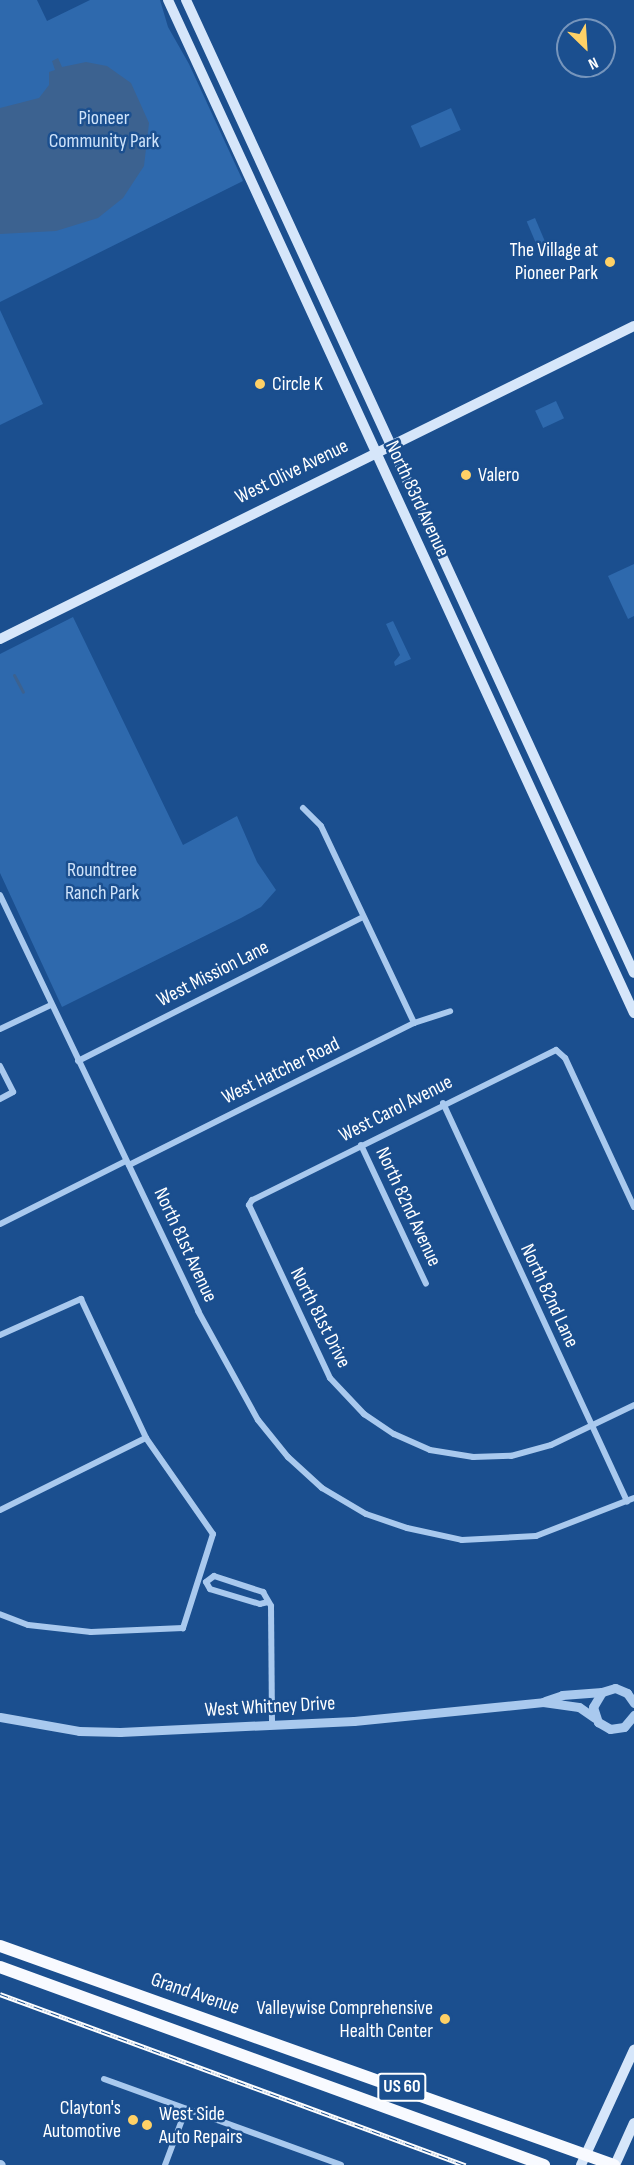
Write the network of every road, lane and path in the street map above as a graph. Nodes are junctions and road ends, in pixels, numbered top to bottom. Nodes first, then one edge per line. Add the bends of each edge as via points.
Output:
1 (168, 0) edge
2 (186, 0) edge
3 (272, 188) junction
4 (256, 195) junction
5 (634, 326) edge
6 (389, 444) junction
7 (375, 451) junction
8 (0, 639) edge
9 (487, 655) junction
10 (472, 662) junction
11 (303, 808) dead end
12 (0, 895) edge
13 (363, 917) junction
14 (634, 974) edge
15 (51, 1005) junction
16 (450, 1011) dead end
17 (634, 1013) edge
18 (414, 1023) junction
19 (0, 1029) edge
20 (78, 1061) junction
21 (0, 1066) edge
22 (0, 1099) edge
23 (442, 1103) junction
24 (361, 1144) junction
25 (127, 1163) junction
26 (631, 1194) edge
27 (249, 1205) joint
28 (634, 1207) edge
29 (0, 1224) edge
30 (426, 1284) dead end
31 (0, 1335) edge
32 (634, 1405) edge
33 (591, 1426) junction
34 (146, 1438) junction
35 (634, 1498) edge
36 (627, 1502) junction
37 (0, 1510) edge
38 (199, 1579) junction
39 (206, 1582) junction
40 (268, 1602) junction
41 (0, 1614) edge
42 (602, 1692) junction
43 (543, 1702) junction
44 (634, 1703) edge
45 (634, 1714) edge
46 (0, 1717) edge
47 (595, 1718) junction
48 (272, 1725) junction
49 (629, 1728) edge
50 (0, 1946) edge
51 (0, 1967) edge
52 (634, 2050) edge
53 (104, 2079) dead end
54 (186, 2109) junction
55 (634, 2122) edge
56 (584, 2161) edge
57 (165, 2165) edge
58 (341, 2165) edge
59 (544, 2165) edge
60 (614, 2165) edge

1 - 4 main road, North 83rd Avenue
2 - 3 main road, North 83rd Avenue
3 - 4 main road
3 - 6 main road, North 83rd Avenue
4 - 7 main road, North 83rd Avenue
5 - 6 main road, West Olive Avenue
6 - 7 main road, West Olive Avenue
6 - 9 main road, North 83rd Avenue
7 - 8 main road, West Olive Avenue
7 - 10 main road, North 83rd Avenue
9 - 10 main road
9 - 14 main road, North 83rd Avenue
10 - 17 main road, North 83rd Avenue
11 - 13 street via 321,826
12 - 15 street, North 81st Avenue
13 - 18 street
13 - 20 street, West Mission Lane
15 - 19 street
15 - 20 street, North 81st Avenue
16 - 18 street, West Hatcher Road
18 - 25 street, West Hatcher Road
20 - 25 street, North 81st Avenue
21 - 22 street via 13,1092
23 - 24 street, West Carol Avenue
23 - 26 street, West Carol Avenue via 550,1050 560,1053
23 - 33 street, North 82nd Lane
24 - 27 street, West Carol Avenue
24 - 30 street, North 82nd Avenue
25 - 29 street, West Hatcher Road
25 - 36 street, North 81st Avenue via 246,1401 272,1439 306,1474 342,1500 387,1523 484,1542 536,1536
26 - 28 street
27 - 33 street, North 81st Drive via 330,1378 357,1408 394,1434 430,1450 511,1456 551,1445
31 - 34 street via 81,1299
32 - 33 street, North 81st Drive
33 - 36 street, North 82nd Lane
34 - 37 street
34 - 38 street via 213,1534
35 - 36 street, North 81st Avenue
38 - 39 street
38 - 41 street via 183,1628 91,1632 28,1625
39 - 40 street via 210,1589 260,1604
39 - 40 street via 214,1576 241,1584 263,1592
40 - 48 street via 272,1614
42 - 43 street, West Whitney Drive via 562,1695
42 - 44 street, West Whitney Drive via 622,1689
42 - 47 street via 595,1701
43 - 47 street, West Whitney Drive via 579,1707
43 - 48 street, West Whitney Drive
45 - 49 street, West Whitney Drive
46 - 48 street, West Whitney Drive via 98,1732
47 - 49 street, West Whitney Drive via 610,1729
50 - 56 highway, Grand Avenue / US 60
51 - 59 highway, Grand Avenue / US 60
52 - 56 main road
53 - 54 street
54 - 57 street
54 - 58 street
55 - 60 main road
56 - 60 highway, Grand Avenue / US 60

